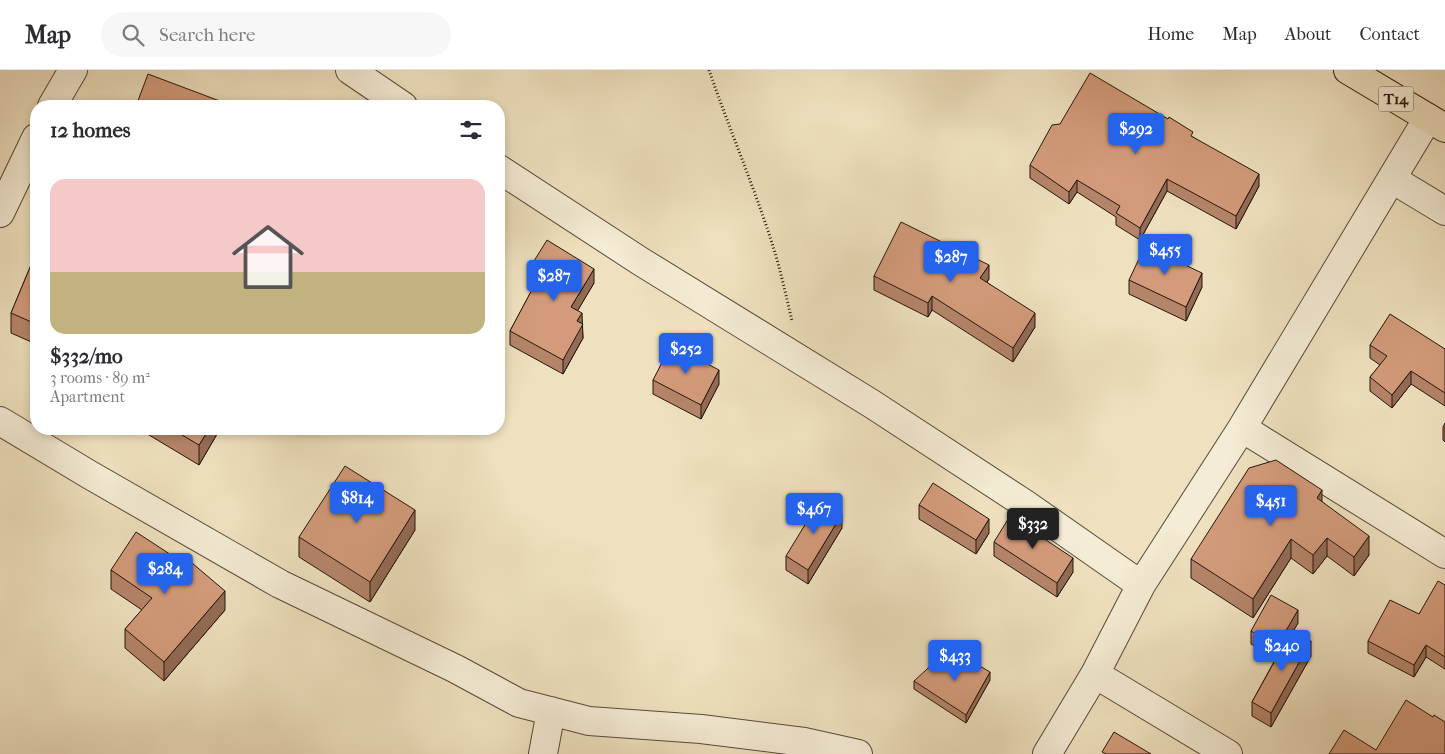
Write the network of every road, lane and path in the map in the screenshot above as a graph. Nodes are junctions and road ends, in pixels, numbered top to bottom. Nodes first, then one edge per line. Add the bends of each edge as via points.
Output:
1 (73, 70) edge
2 (350, 70) edge
3 (709, 70) edge
4 (1348, 70) edge
5 (56, 100) edge
6 (394, 100) edge
7 (1436, 123) edge
8 (30, 150) edge
9 (505, 173) edge
10 (1392, 179) junction
11 (1445, 211) edge
12 (0, 213) edge
13 (803, 362) junction
14 (0, 421) edge
15 (1242, 428) junction
16 (1445, 554) edge
17 (1141, 585) junction
18 (1095, 674) junction
19 (551, 711) junction
20 (543, 754) edge
21 (858, 754) edge
22 (1047, 754) edge
23 (1228, 754) edge

1 - 5 street
2 - 6 street
3 - 13 path via 773,245
4 - 7 highway, T14
7 - 10 street
8 - 12 street
9 - 13 street
10 - 11 street
10 - 15 street
13 - 17 street via 1025,504
14 - 19 street via 280,584 519,703
15 - 16 street
15 - 17 street
17 - 18 street
18 - 22 street
18 - 23 street
19 - 20 street
19 - 21 street via 589,721 710,730 804,742

